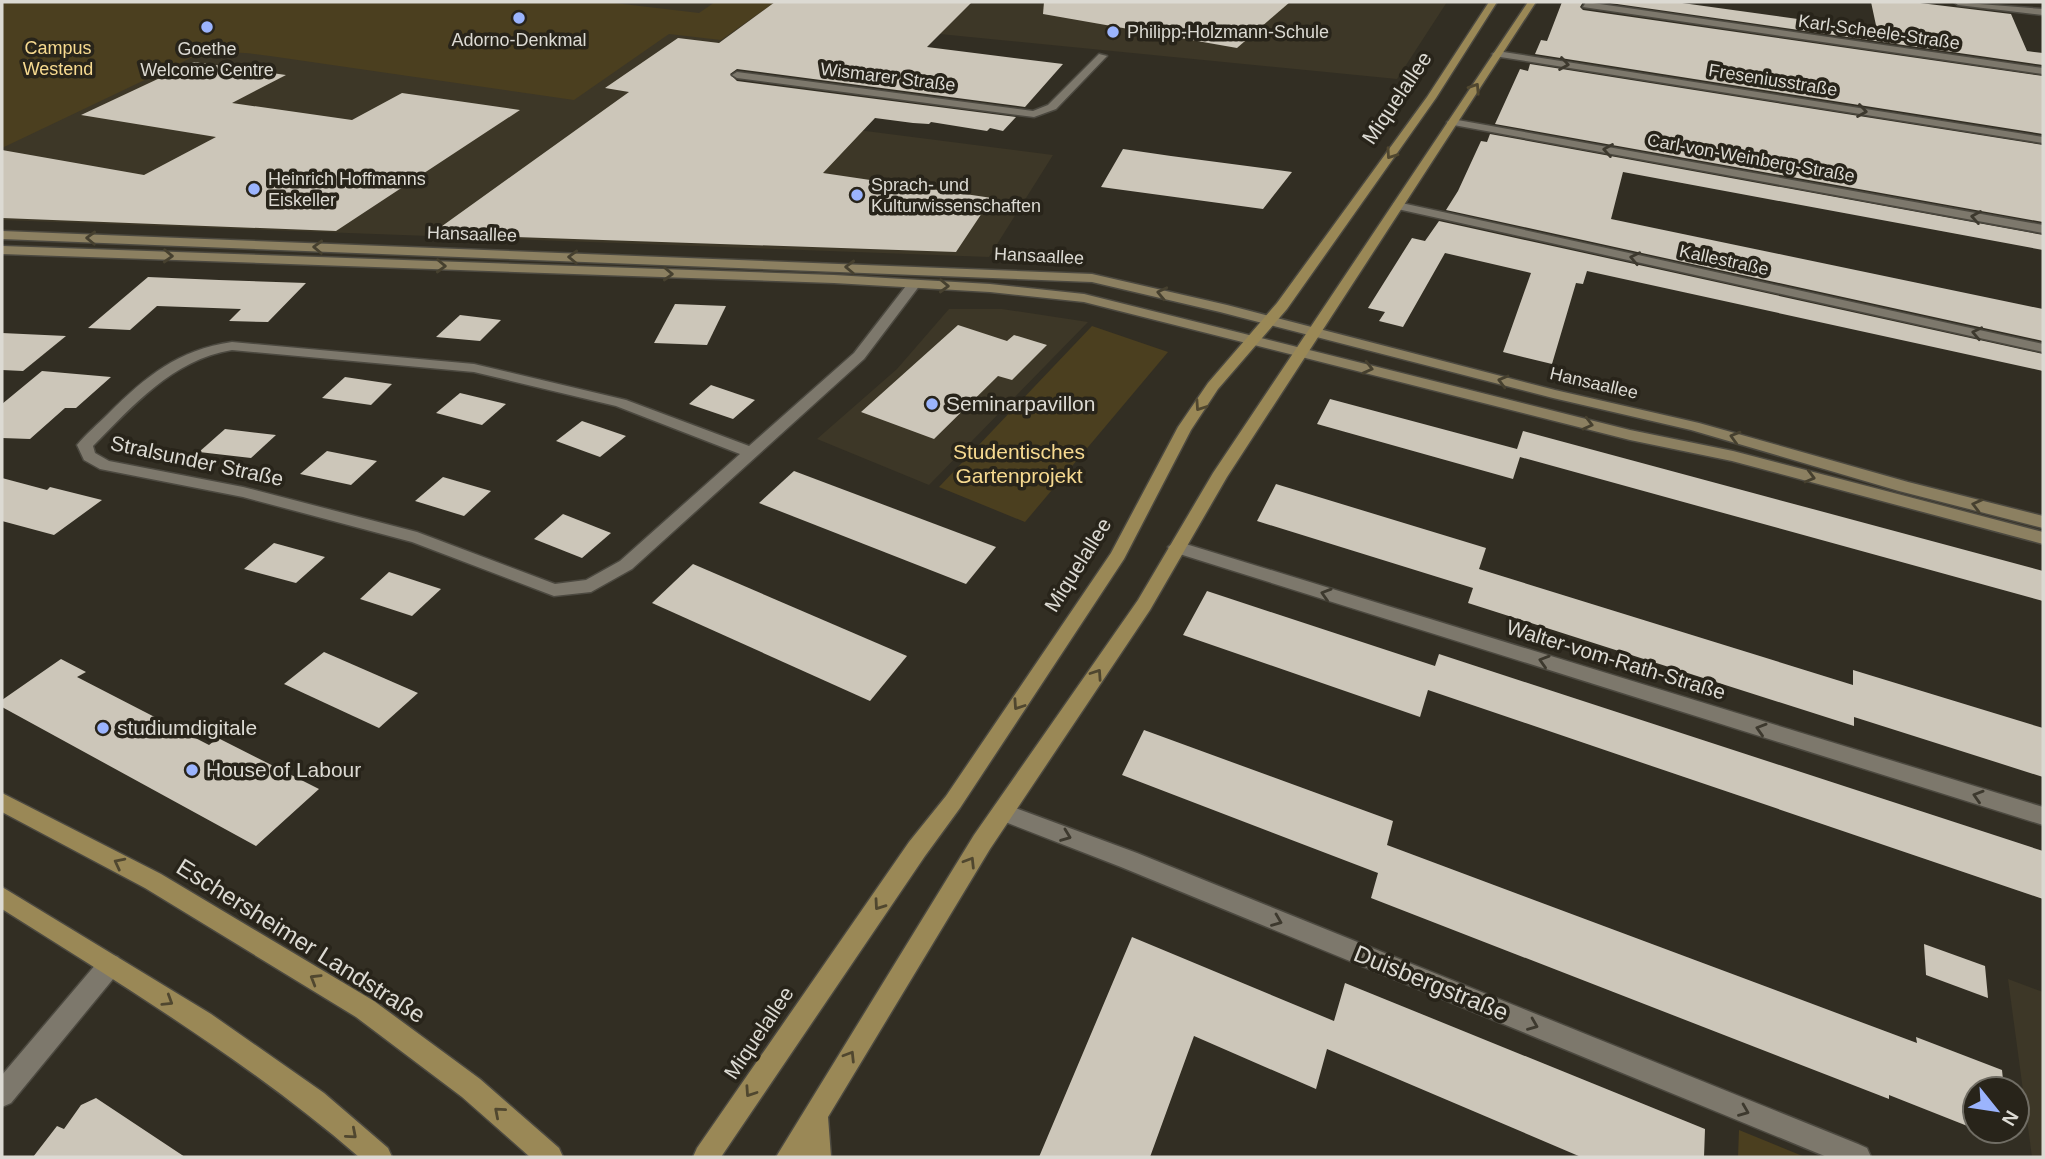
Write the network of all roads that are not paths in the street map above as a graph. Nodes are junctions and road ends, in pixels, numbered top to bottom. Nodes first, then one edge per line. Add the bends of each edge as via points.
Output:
1 (1493, 2) edge
2 (1532, 2) edge
3 (1958, 2) edge
4 (1586, 5) dead end
5 (2043, 12) edge
6 (1497, 54) junction
7 (1102, 56) dead end
8 (2043, 71) edge
9 (737, 75) dead end
10 (1452, 122) junction
11 (2043, 140) edge
12 (1397, 206) junction
13 (2043, 229) edge
14 (2, 235) edge
15 (2, 250) edge
16 (914, 285) junction
17 (1271, 321) junction
18 (1314, 332) junction
19 (1252, 340) junction
20 (2043, 348) edge
21 (1302, 351) junction
22 (750, 452) junction
23 (2043, 522) edge
24 (2043, 538) edge
25 (1176, 547) junction
26 (2, 802) edge
27 (1002, 812) junction
28 (2043, 816) edge
29 (2, 897) edge
30 (110, 965) junction
31 (2, 1094) edge
32 (815, 1114) junction
33 (379, 1157) edge
34 (550, 1157) edge
35 (706, 1157) edge
36 (789, 1157) edge
37 (818, 1157) edge
38 (1858, 1157) edge

1 -> 17 main road, Miquelallee via 1431,98
2 - 6 main road
3 - 5 street
4 - 8 street, Karl-Scheele-Straße
10 -> 6 main road
6 -> 11 street, Freseniusstraße
7 - 9 street, Wismarer Straße via 1052,107 1034,114
10 - 12 main road
13 -> 10 street, Carl-von-Weinberg-Straße
12 - 18 main road
20 -> 12 street, Kallestraße
17 -> 14 main road, Hansaallee via 1092,278 1026,273
15 -> 16 main road, Hansaallee
16 -> 19 main road, Hansaallee via 1084,298
16 - 22 street, Stralsunder Straße via 859,356
17 - 18 main road, Hansaallee
17 - 19 main road, Miquelallee
18 - 21 main road
23 -> 18 main road, Hansaallee via 1695,426
19 - 21 main road, Hansaallee
19 -> 35 main road, Miquelallee via 1184,430 1118,555 953,802
21 -> 24 main road, Hansaallee
21 - 25 main road
22 - 22 street, Stralsunder Straße via 626,565 592,587 572,591 555,590 417,538 243,492 92,461 86,445 175,363 205,349 232,346 474,368 621,403
27 -> 25 main road via 1144,605
28 -> 25 street, Walter-vom-Rath-Straße
34 -> 26 main road, Eschersheimer Landstraße via 471,1088 365,1009 153,881
32 -> 27 main road
27 -> 38 street, Duisbergstraße
29 - 30 main road
30 - 31 street
30 -> 33 main road via 306,1095
32 - 36 main road
32 - 37 main road

